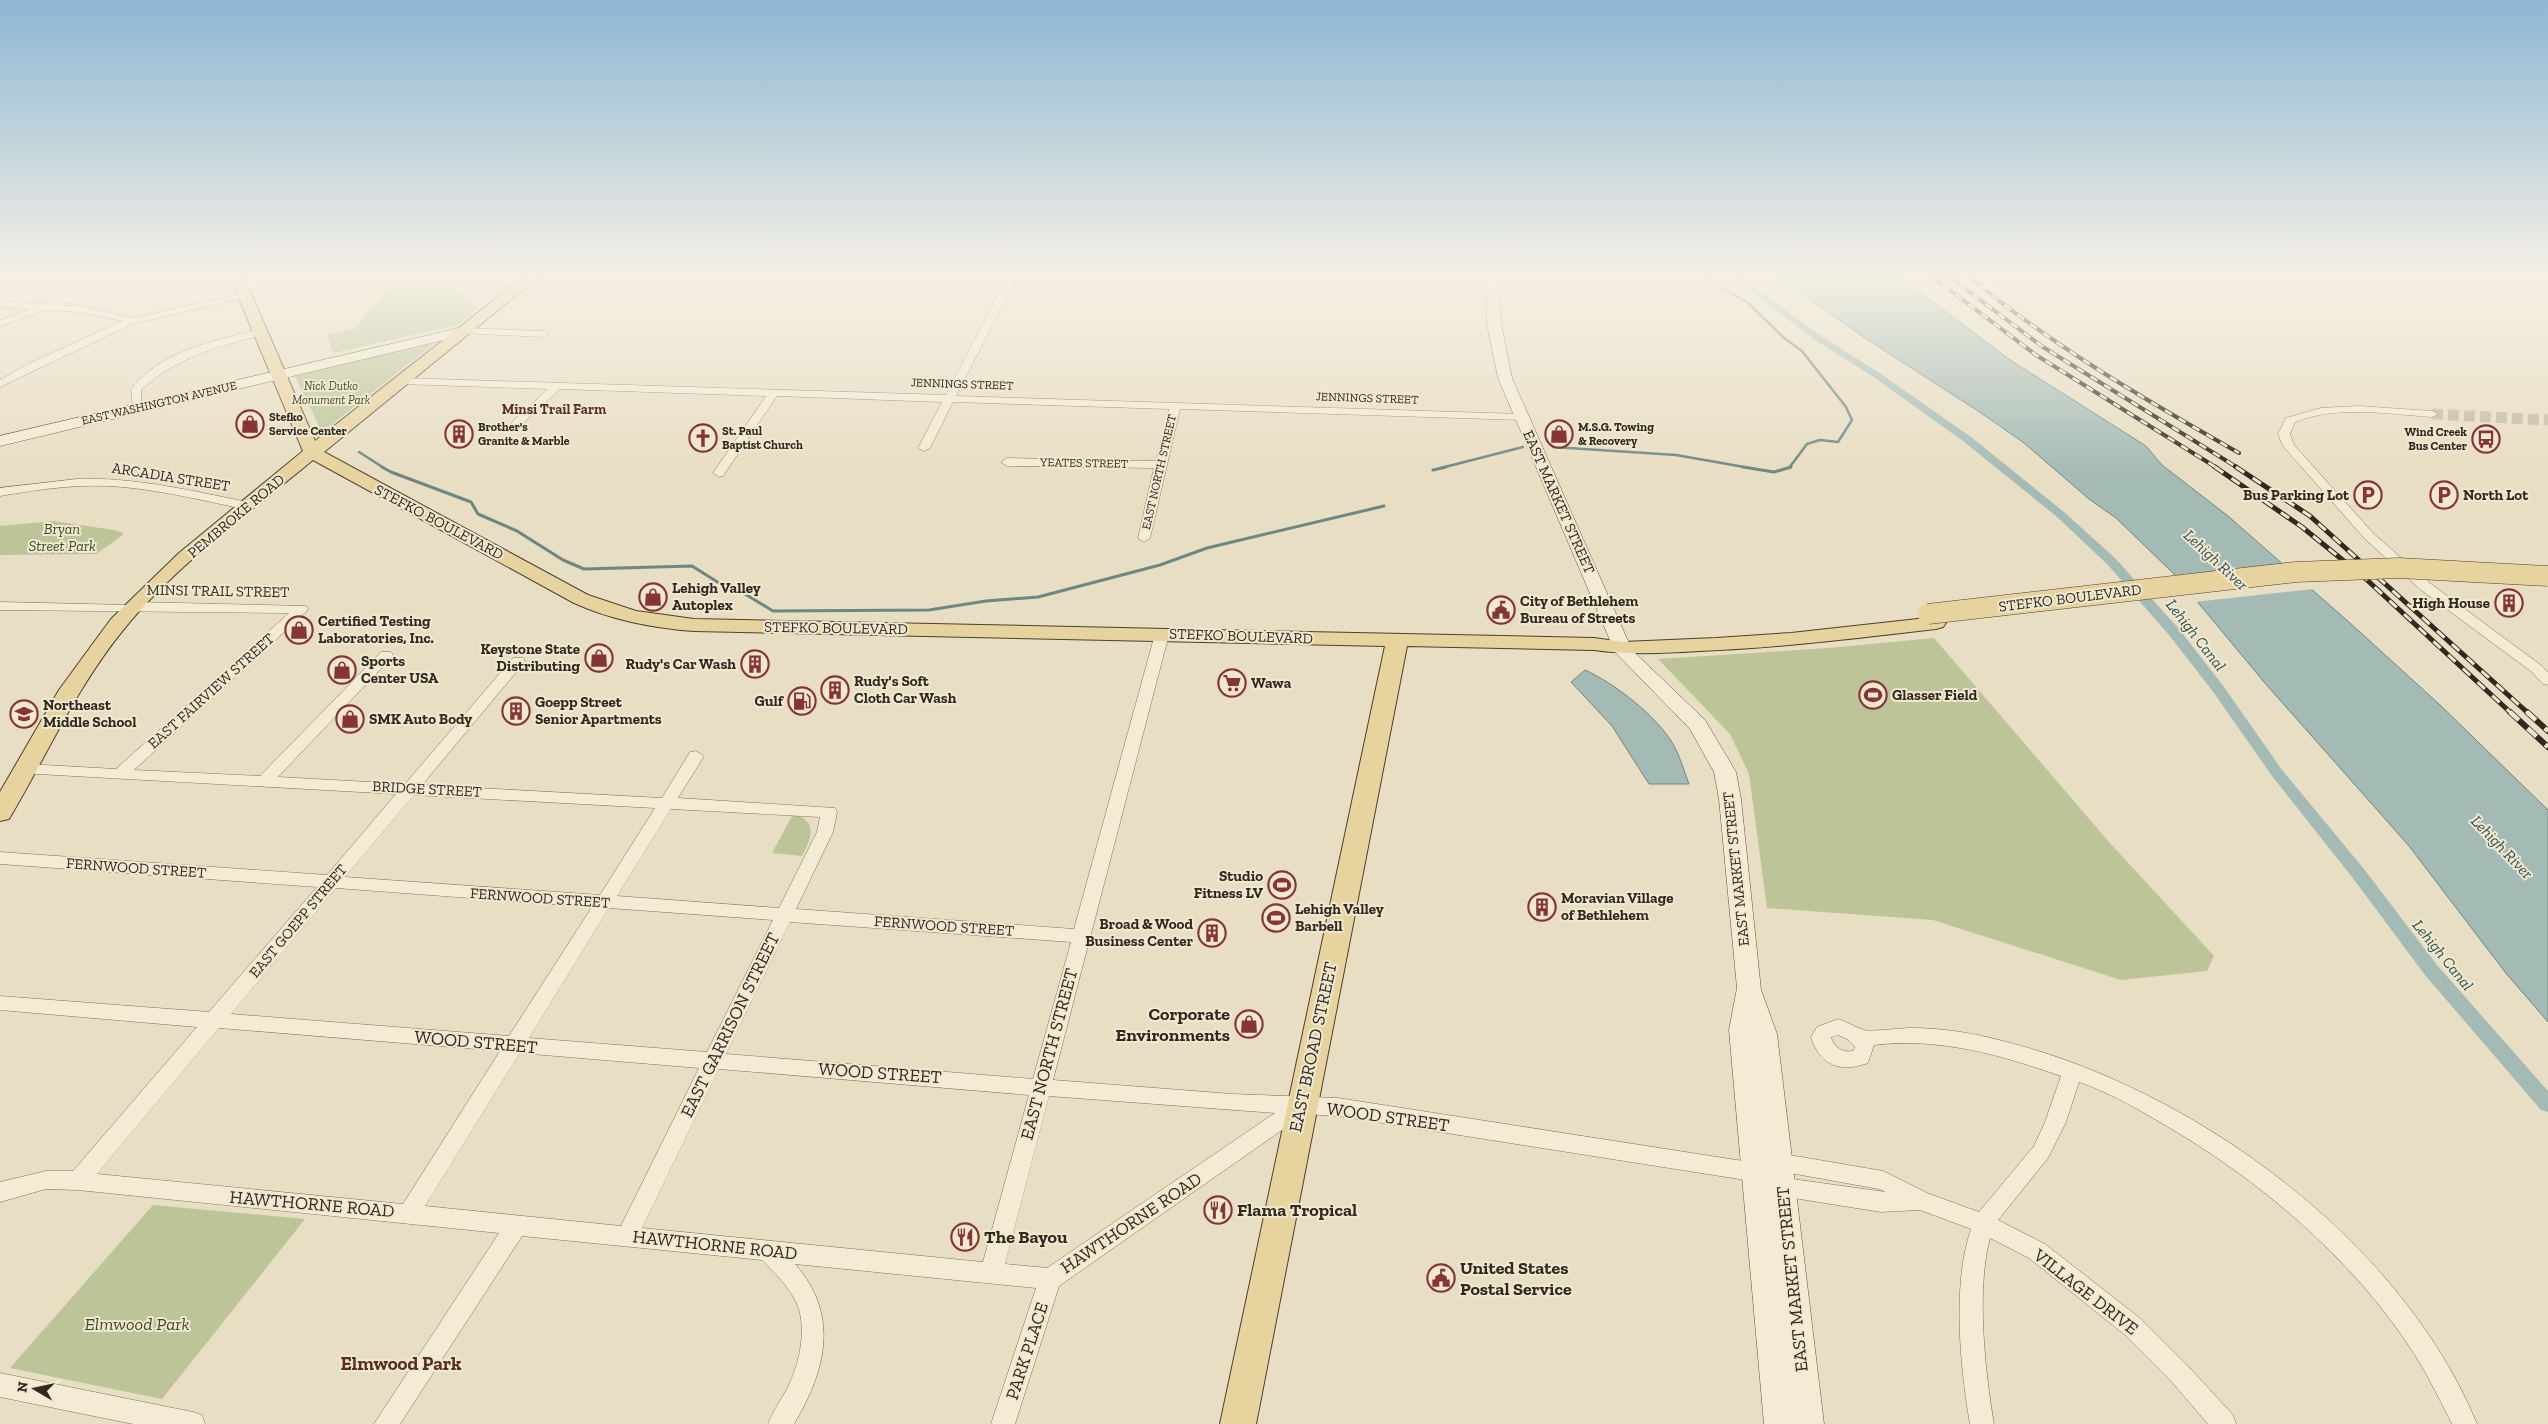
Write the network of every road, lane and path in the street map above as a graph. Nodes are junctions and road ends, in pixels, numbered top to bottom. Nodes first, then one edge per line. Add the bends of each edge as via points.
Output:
1 (87, 341) edge
2 (228, 341) edge
3 (265, 341) edge
4 (419, 341) edge
5 (451, 341) edge
6 (979, 341) edge
7 (1498, 341) edge
8 (280, 374) junction
9 (402, 381) junction
10 (0, 384) edge
11 (558, 385) junction
12 (774, 392) junction
13 (951, 397) junction
14 (1175, 405) junction
15 (138, 408) junction
16 (2432, 414) tunnel mouth
17 (1521, 418) junction
18 (513, 427) dead end
19 (0, 441) edge
20 (924, 448) dead end
21 (312, 452) junction
22 (1007, 462) dead end
23 (1162, 465) junction
24 (719, 473) dead end
25 (0, 492) edge
26 (248, 506) junction
27 (1144, 538) dead end
28 (2548, 576) edge
29 (2548, 583) edge
30 (0, 606) edge
31 (132, 608) junction
32 (301, 610) joint
33 (1932, 618) junction
34 (1162, 634) junction
35 (1397, 641) junction
36 (1620, 642) junction
37 (386, 656) dead end
38 (518, 660) dead end
39 (2548, 681) edge
40 (696, 756) dead end
41 (26, 768) junction
42 (121, 773) junction
43 (265, 781) junction
44 (411, 788) junction
45 (668, 802) junction
46 (0, 812) edge
47 (829, 812) joint
48 (0, 858) edge
49 (330, 882) junction
50 (604, 903) junction
51 (783, 914) junction
52 (1081, 936) junction
53 (0, 1003) edge
54 (213, 1020) junction
55 (1861, 1039) dead end
56 (516, 1045) junction
57 (712, 1060) junction
58 (2072, 1070) junction
59 (1041, 1088) junction
60 (1300, 1107) junction
61 (1772, 1174) junction
62 (78, 1181) junction
63 (0, 1192) edge
64 (409, 1213) junction
65 (1984, 1224) junction
66 (516, 1226) junction
67 (627, 1236) junction
68 (767, 1250) junction
69 (992, 1271) junction
70 (1050, 1279) junction
71 (0, 1385) edge
72 (193, 1424) edge
73 (386, 1424) edge
74 (780, 1424) edge
75 (1003, 1424) edge
76 (1238, 1424) edge
77 (1780, 1424) edge
78 (1808, 1424) edge
79 (1982, 1424) edge
80 (2224, 1424) edge
81 (2465, 1424) edge

1 - 10 street
2 - 15 street via 201,349 160,368 136,390
3 - 8 main road
4 - 8 street, EAST WASHINGTON AVENUE
5 - 9 main road, PEMBROKE ROAD
6 - 13 street
7 - 17 street, EAST MARKET STREET via 1505,378
8 - 15 street, EAST WASHINGTON AVENUE
8 - 21 main road
9 - 11 street, JENNINGS STREET
9 - 21 main road, PEMBROKE ROAD
11 - 12 street, JENNINGS STREET
11 - 18 street
12 - 13 street, JENNINGS STREET
12 - 24 street
13 - 14 street, JENNINGS STREET
13 - 20 street
14 - 17 street, JENNINGS STREET
14 - 23 street, EAST NORTH STREET
15 - 19 street, EAST WASHINGTON AVENUE
16 - 39 street via 2314,412 2290,420 2284,434 2289,446 2369,536 2426,587 2537,669
17 - 36 street, EAST MARKET STREET
21 - 26 main road, PEMBROKE ROAD
21 - 34 main road, STEFKO BOULEVARD via 580,599 639,618 694,625
22 - 23 street, YEATES STREET
23 - 27 street, EAST NORTH STREET
25 - 26 street, ARCADIA STREET via 56,484 103,482
26 - 31 main road, PEMBROKE ROAD
28 - 33 main road, STEFKO BOULEVARD, bridge via 2399,568 2296,572
29 - 33 main road, STEFKO BOULEVARD via 2408,576 2306,580
30 - 31 street, MINSI TRAIL STREET
31 - 32 street, MINSI TRAIL STREET
31 - 41 main road, PEMBROKE ROAD via 86,669
32 - 42 street, EAST FAIRVIEW STREET
33 - 36 main road, STEFKO BOULEVARD via 1790,639
34 - 35 main road, STEFKO BOULEVARD
34 - 52 street, EAST NORTH STREET
35 - 36 main road, STEFKO BOULEVARD
35 - 60 main road, EAST BROAD STREET
36 - 61 street, EAST MARKET STREET via 1631,659 1698,725 1725,772 1749,988 1742,1030
37 - 43 street
38 - 44 street, EAST GOEPP STREET
40 - 45 street
41 - 42 street, BRIDGE STREET
41 - 46 main road, PEMBROKE ROAD
42 - 43 street, BRIDGE STREET
43 - 44 street, BRIDGE STREET
44 - 45 street, BRIDGE STREET
44 - 49 street, EAST GOEPP STREET
45 - 47 street, BRIDGE STREET
45 - 50 street
47 - 51 street, EAST GARRISON STREET via 826,832
48 - 49 street, FERNWOOD STREET
49 - 50 street, FERNWOOD STREET
49 - 54 street, EAST GOEPP STREET
50 - 51 street, FERNWOOD STREET
50 - 56 street
51 - 52 street, FERNWOOD STREET
51 - 57 street, EAST GARRISON STREET
52 - 59 street, EAST NORTH STREET
53 - 54 street, WOOD STREET
54 - 56 street, WOOD STREET
54 - 62 street, EAST GOEPP STREET
55 - 58 street via 1887,1034 1948,1038 2002,1048
56 - 57 street, WOOD STREET
56 - 64 street
57 - 59 street, WOOD STREET
57 - 67 street, EAST GARRISON STREET
58 - 65 street via 2054,1126 2041,1152
58 - 81 street via 2104,1082 2179,1121 2218,1145 2299,1208 2392,1305 2433,1366
59 - 60 street, WOOD STREET
59 - 69 street, EAST NORTH STREET
60 - 61 street, WOOD STREET via 1338,1108
60 - 70 street, HAWTHORNE ROAD
60 - 76 main road, EAST BROAD STREET
61 - 65 street, VILLAGE DRIVE via 1881,1202 1920,1200
61 - 77 street, EAST MARKET STREET
61 - 78 street, EAST MARKET STREET
62 - 63 street, HAWTHORNE ROAD via 46,1180
62 - 64 street, HAWTHORNE ROAD
64 - 66 street, HAWTHORNE ROAD
65 - 79 street via 1977,1247 1973,1318
65 - 80 street, VILLAGE DRIVE via 2037,1251 2133,1327
66 - 67 street, HAWTHORNE ROAD
66 - 73 street
67 - 68 street, HAWTHORNE ROAD
68 - 69 street, HAWTHORNE ROAD
68 - 74 street via 793,1278 806,1298 812,1318 812,1353 807,1370
69 - 70 street, HAWTHORNE ROAD
70 - 75 street, PARK PLACE
71 - 72 street

